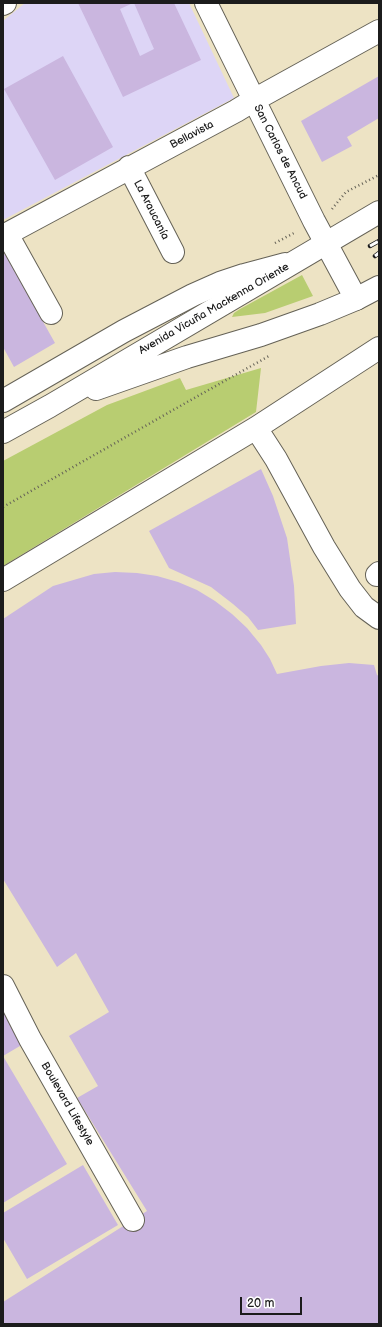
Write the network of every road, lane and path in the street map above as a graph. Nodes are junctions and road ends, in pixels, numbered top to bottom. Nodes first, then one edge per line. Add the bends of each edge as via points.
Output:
1 (206, 3) edge
2 (379, 31) edge
3 (254, 100) junction
4 (130, 167) junction
5 (379, 212) edge
6 (5, 235) edge
7 (326, 243) junction
8 (173, 252) dead end
9 (295, 262) junction
10 (379, 286) edge
11 (356, 299) junction
12 (51, 313) dead end
13 (379, 348) edge
14 (269, 356) dead end
15 (3, 401) edge
16 (50, 406) junction
17 (256, 428) junction
18 (3, 432) edge
19 (3, 507) edge
20 (3, 580) edge
21 (379, 618) edge
22 (3, 986) edge
23 (134, 1220) dead end

1 - 3 street, San Carlos de Ancud
2 - 3 street, Bellavista
3 - 4 street, Bellavista via 236,112
3 - 7 street, San Carlos de Ancud
4 - 6 street, Bellavista
4 - 8 street, La Araucanía
5 - 7 street, Avenida Vicuña Mackenna Oriente
6 - 12 street
7 - 9 street, Avenida Vicuña Mackenna Oriente
7 - 11 street, San Carlos de Ancud
9 - 15 street via 220,283 124,332
9 - 16 street, Avenida Vicuña Mackenna Oriente
10 - 11 street, Avenida Vicuña Mackenna Oriente
11 - 16 street, Avenida Vicuña Mackenna Oriente via 304,320 187,357
13 - 17 street
14 - 19 path
16 - 18 street, Avenida Vicuña Mackenna Oriente
17 - 20 street
17 - 21 street via 350,589 364,607
22 - 23 street, Boulevard Lifestyle via 30,1039

